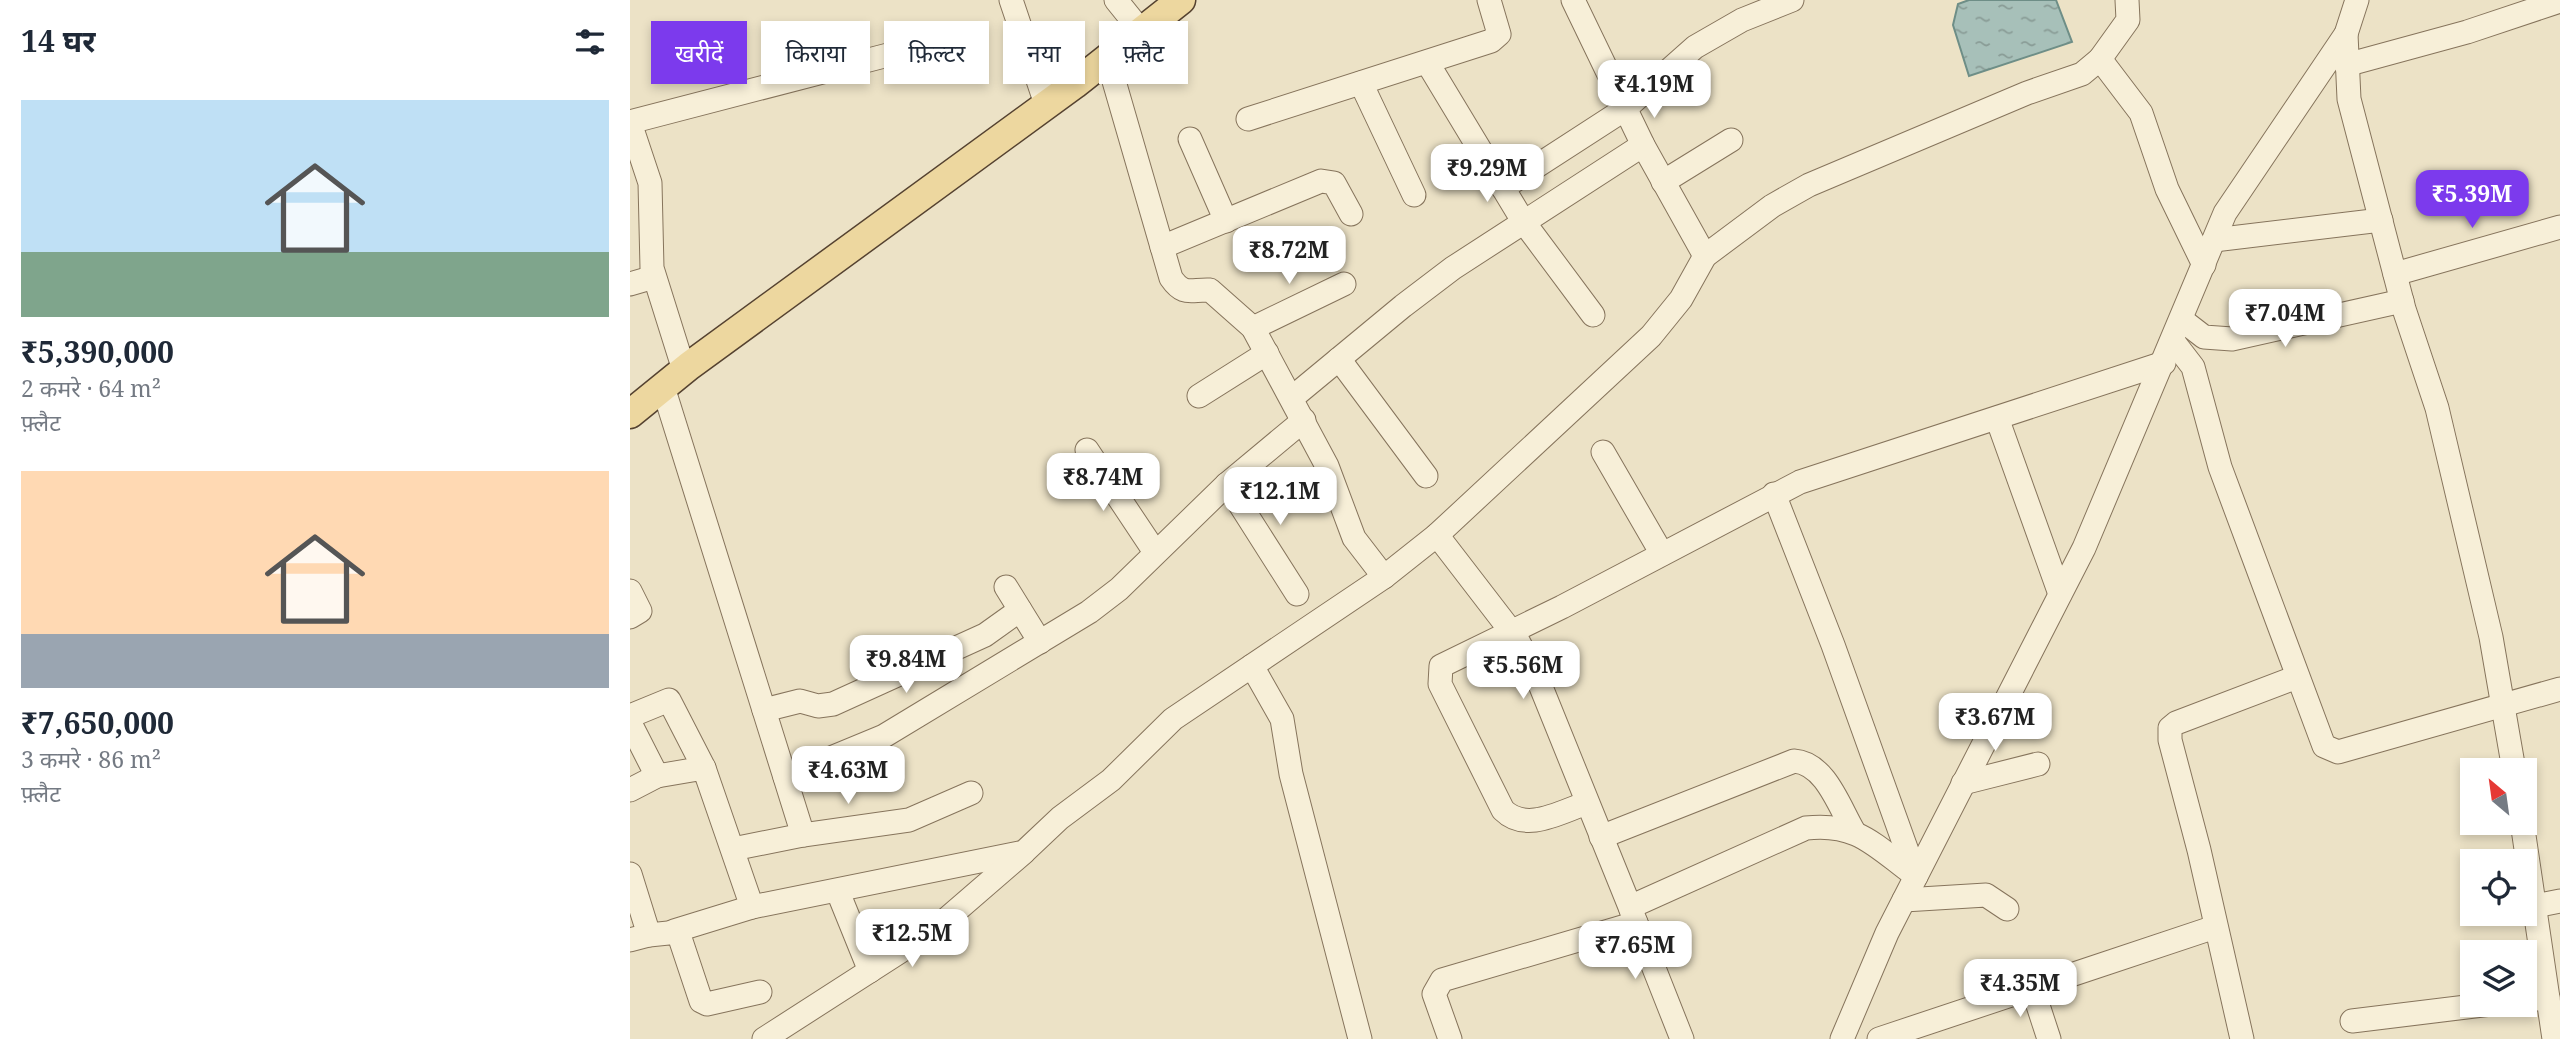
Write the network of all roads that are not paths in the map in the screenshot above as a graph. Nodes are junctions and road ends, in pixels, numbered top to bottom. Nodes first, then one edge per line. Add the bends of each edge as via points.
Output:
1 (1011, 0) edge
2 (1116, 0) edge
3 (1181, 0) edge
4 (1489, 0) edge
5 (1573, 0) edge
6 (1792, 0) edge
7 (2127, 0) edge
8 (2357, 0) edge
9 (2560, 1) edge
10 (1133, 21) edge
11 (1154, 21) edge
12 (2346, 34) junction
13 (884, 56) edge
14 (2100, 59) junction
15 (1427, 62) junction
16 (1099, 63) edge
17 (2346, 65) junction
18 (1361, 83) junction
19 (1115, 84) edge
20 (1046, 104) junction
21 (1625, 109) junction
22 (1248, 119) dead end
23 (630, 123) edge
24 (1190, 139) dead end
25 (1731, 141) dead end
26 (1643, 145) junction
27 (1663, 182) junction
28 (1503, 188) junction
29 (1415, 195) dead end
30 (1351, 214) dead end
31 (2381, 220) junction
32 (1226, 221) junction
33 (1523, 221) junction
34 (2560, 227) edge
35 (641, 232) edge
36 (2214, 240) junction
37 (1162, 247) junction
38 (1705, 256) junction
39 (2204, 265) junction
40 (2395, 274) junction
41 (654, 277) junction
42 (630, 284) edge
43 (1344, 284) dead end
44 (2402, 301) junction
45 (1593, 315) dead end
46 (2182, 320) junction
47 (1253, 328) junction
48 (2173, 341) junction
49 (1267, 353) junction
50 (1339, 359) junction
51 (2164, 363) junction
52 (684, 370) junction
53 (663, 387) junction
54 (1199, 396) dead end
55 (1293, 397) junction
56 (630, 414) edge
57 (1997, 418) junction
58 (1304, 420) junction
59 (1087, 450) dead end
60 (1603, 452) dead end
61 (1426, 475) dead end
62 (1227, 484) junction
63 (1774, 494) junction
64 (1437, 534) junction
65 (1155, 552) junction
66 (1662, 554) junction
67 (1384, 577) junction
68 (1006, 587) dead end
69 (630, 591) edge
70 (1297, 594) dead end
71 (2060, 594) junction
72 (1020, 610) junction
73 (630, 617) edge
74 (1512, 630) junction
75 (1040, 642) junction
76 (1252, 666) junction
77 (2297, 677) junction
78 (2560, 689) edge
79 (2503, 703) junction
80 (764, 710) junction
81 (630, 716) edge
82 (630, 723) edge
83 (2512, 758) edge
84 (2038, 764) dead end
85 (704, 768) junction
86 (657, 776) junction
87 (785, 777) junction
88 (1963, 783) junction
89 (630, 790) edge
90 (971, 793) dead end
91 (1587, 803) junction
92 (1853, 830) junction
93 (803, 835) junction
94 (1601, 837) junction
95 (733, 849) junction
96 (1024, 852) junction
97 (630, 874) edge
98 (1916, 876) junction
99 (838, 892) junction
100 (1904, 900) junction
101 (2560, 901) edge
102 (2537, 906) edge
103 (752, 907) junction
104 (2007, 909) dead end
105 (1633, 915) junction
106 (2215, 927) junction
107 (674, 931) junction
108 (640, 937) edge
109 (870, 971) junction
110 (2032, 987) junction
111 (760, 992) dead end
112 (2537, 999) edge
113 (2460, 1008) edge
114 (2352, 1021) dead end
115 (1677, 1038) edge
116 (764, 1039) edge
117 (1360, 1039) edge
118 (1450, 1039) edge
119 (1842, 1039) edge
120 (1879, 1039) edge
121 (2049, 1039) edge
122 (2242, 1039) edge
123 (2554, 1039) edge

1 - 20 street
2 - 10 street
3 - 11 main road
4 - 15 street via 1499,27 1496,38
5 - 21 street
6 - 21 street via 1742,20 1695,47
7 - 14 street via 2127,20
8 - 12 street
9 - 17 street
12 - 17 street
12 - 36 street via 2225,213
13 - 23 street
14 - 38 street via 2082,75 2037,89 1809,185 1772,206
14 - 39 street via 2141,113 2166,189
15 - 18 street
15 - 28 street
16 - 20 main road
17 - 31 street via 2349,99
18 - 22 street
18 - 29 street
19 - 37 street
20 - 52 main road
21 - 26 street
21 - 28 street
23 - 35 street via 650,183
24 - 32 street
25 - 27 street
26 - 27 street
26 - 33 street
27 - 38 street
28 - 33 street
30 - 32 street via 1338,188 1328,180
31 - 36 street
31 - 40 street
32 - 37 street
33 - 45 street
33 - 50 street via 1402,306
34 - 40 street
35 - 41 street
36 - 39 street
37 - 47 street via 1178,289 1187,293 1210,290
38 - 64 street via 1681,299 1651,336
39 - 46 street
40 - 44 street
41 - 42 street
41 - 52 street
43 - 47 street
44 - 46 street via 2232,339 2204,337
44 - 79 street via 2437,408
46 - 48 street
47 - 49 street
48 - 51 street
48 - 77 street via 2193,368 2220,467
49 - 54 street
49 - 55 street
50 - 55 street
50 - 61 street
51 - 57 street
51 - 71 street
52 - 53 main road
53 - 56 main road
53 - 80 street
55 - 58 street
57 - 63 street via 1817,475
57 - 71 street
58 - 62 street
58 - 67 street via 1354,538
59 - 65 street
60 - 66 street
62 - 65 street
62 - 70 street
63 - 66 street
63 - 98 street
64 - 67 street
64 - 74 street
65 - 75 street via 1106,600
66 - 74 street
67 - 76 street
68 - 72 street
69 - 73 street via 640,611
71 - 88 street
72 - 75 street
72 - 80 street via 985,635 833,704 800,701
74 - 91 street via 1537,677
74 - 91 street via 1447,661 1438,674 1440,684 1503,810 1512,819 1532,821
75 - 87 street via 884,736
76 - 96 street via 1167,724 1111,780
76 - 117 street via 1282,719 1291,774
77 - 79 street via 2319,739 2338,752
77 - 106 street via 2170,728
78 - 79 street
79 - 83 street
80 - 87 street
81 - 85 street via 669,700
82 - 86 street
84 - 88 street
85 - 86 street
85 - 95 street
86 - 89 street
87 - 93 street
88 - 98 street
90 - 93 street via 909,820
91 - 94 street
92 - 94 street via 1819,774 1794,761
92 - 98 street
92 - 105 street via 1829,825 1806,828
93 - 95 street
94 - 105 street
95 - 103 street
96 - 99 street
96 - 109 street via 935,929
97 - 108 street
98 - 100 street
99 - 103 street
99 - 109 street
100 - 104 street via 1986,895
100 - 119 street
101 - 102 street
103 - 107 street
105 - 115 street
105 - 118 street via 1442,980 1434,994
106 - 110 street
106 - 122 street
107 - 108 street
107 - 111 street via 681,938 701,1001 707,1004
109 - 116 street
110 - 120 street
110 - 121 street
112 - 123 street
113 - 114 street

